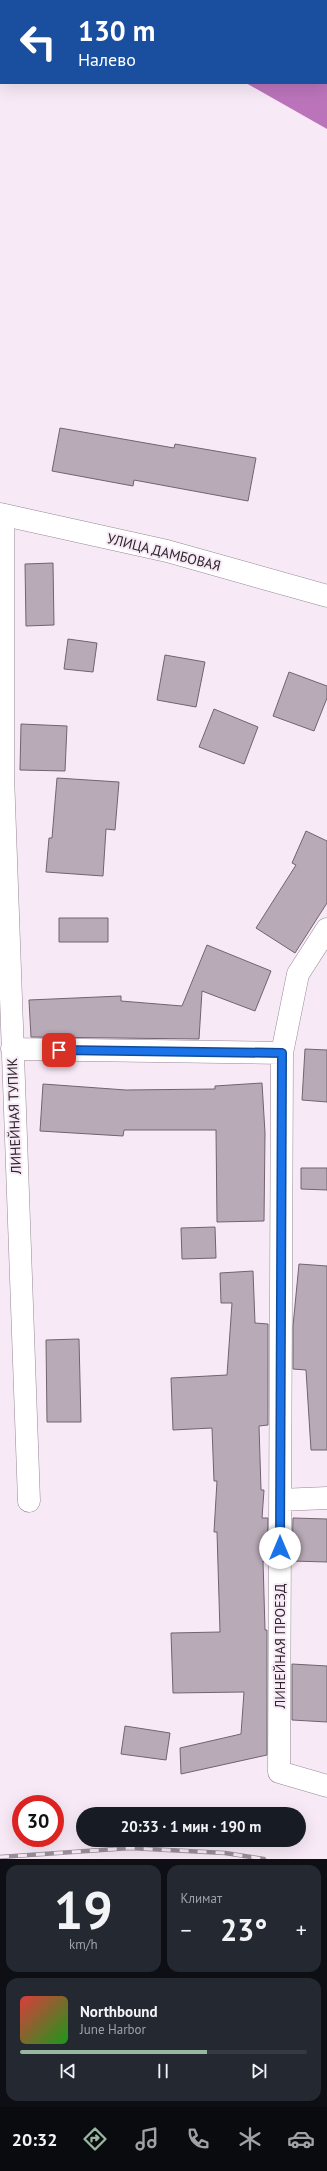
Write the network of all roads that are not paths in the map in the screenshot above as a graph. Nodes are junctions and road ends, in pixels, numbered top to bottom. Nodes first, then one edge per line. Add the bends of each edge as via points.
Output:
1 (2, 514) edge
2 (327, 596) edge
3 (327, 929) edge
4 (12, 1049) junction
5 (282, 1053) junction
6 (327, 1498) edge
7 (280, 1500) junction
8 (29, 1501) dead end
9 (327, 1786) edge

1 - 2 street, УЛИЦА ДАМБОВАЯ via 167,551
1 - 4 street, ЛИНЕЙНАЯ ТУПИК via 3,775
3 - 5 street, ЛИНЕЙНАЯ ПРОЕЗД via 298,974
4 - 5 street
4 - 8 street, ЛИНЕЙНАЯ ТУПИК
5 - 7 street, ЛИНЕЙНАЯ ПРОЕЗД
6 - 7 street
7 - 9 street, ЛИНЕЙНАЯ ПРОЕЗД via 279,1772

